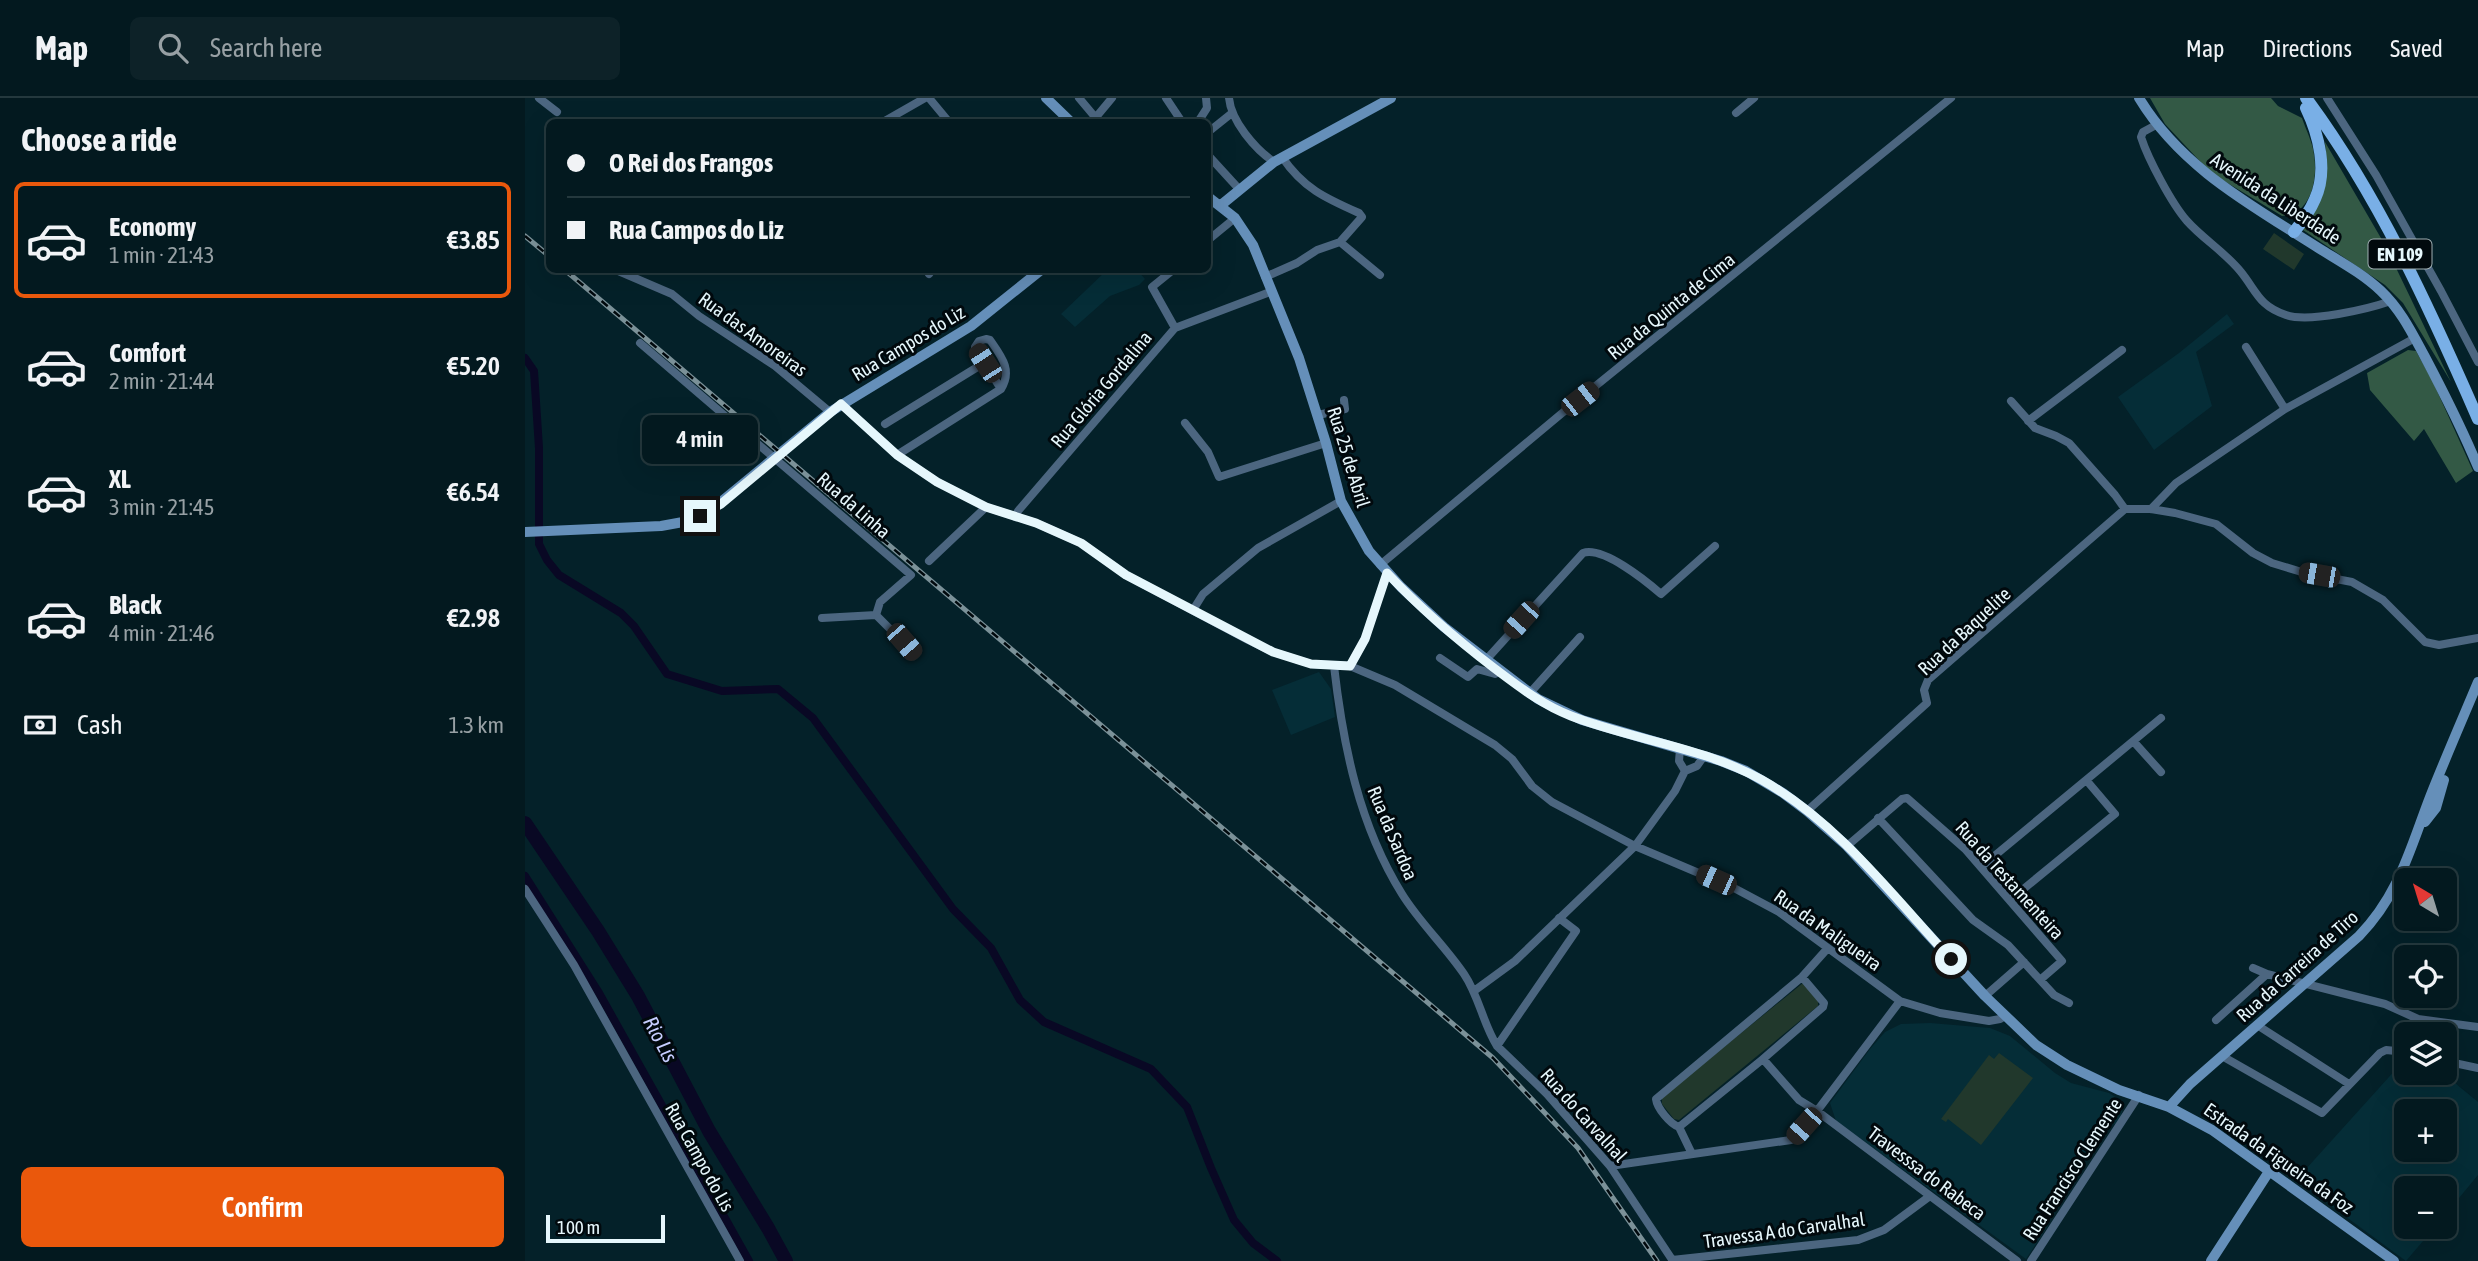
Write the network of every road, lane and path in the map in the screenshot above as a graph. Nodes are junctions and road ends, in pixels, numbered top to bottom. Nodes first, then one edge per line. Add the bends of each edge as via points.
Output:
1 (539, 98) edge
2 (927, 98) edge
3 (1046, 98) edge
4 (1079, 98) edge
5 (1112, 98) edge
6 (1166, 98) edge
7 (1206, 98) edge
8 (1229, 98) edge
9 (1754, 98) edge
10 (1951, 98) edge
11 (2139, 98) edge
12 (2304, 98) edge
13 (2327, 98) edge
14 (1388, 99) edge
15 (557, 112) dead end
16 (1232, 113) junction
17 (1736, 113) dead end
18 (888, 119) edge
19 (946, 119) edge
20 (1068, 119) edge
21 (1093, 119) edge
22 (1095, 119) edge
23 (1180, 119) edge
24 (1200, 119) edge
25 (2156, 125) junction
26 (1211, 130) edge
27 (1278, 160) junction
28 (1211, 162) edge
29 (1239, 189) junction
30 (1211, 199) edge
31 (1221, 205) junction
32 (1235, 218) junction
33 (2294, 232) junction
34 (1211, 238) edge
35 (1340, 242) junction
36 (623, 273) edge
37 (1037, 273) edge
38 (1169, 273) edge
39 (1380, 275) dead end
40 (1265, 277) junction
41 (1270, 292) junction
42 (2391, 301) junction
43 (1175, 328) junction
44 (2415, 338) junction
45 (641, 343) dead end
46 (2246, 347) dead end
47 (2122, 350) dead end
48 (2478, 362) edge
49 (985, 363) junction
50 (1002, 389) junction
51 (1344, 400) dead end
52 (2011, 401) dead end
53 (841, 404) junction
54 (2285, 409) junction
55 (830, 412) junction
56 (1318, 415) junction
57 (2478, 419) edge
58 (2028, 421) junction
59 (1185, 423) dead end
60 (885, 424) dead end
61 (1326, 443) junction
62 (897, 455) junction
63 (776, 458) junction
64 (2478, 467) edge
65 (1341, 501) junction
66 (986, 507) junction
67 (2125, 509) junction
68 (2151, 509) junction
69 (1015, 517) junction
70 (525, 532) edge
71 (1715, 546) dead end
72 (929, 561) dead end
73 (1383, 569) junction
74 (1193, 610) junction
75 (876, 615) junction
76 (822, 618) dead end
77 (1580, 637) dead end
78 (2478, 638) edge
79 (914, 653) dead end
80 (1440, 658) dead end
81 (1485, 661) junction
82 (1334, 666) junction
83 (1350, 666) junction
84 (1499, 671) junction
85 (2478, 682) edge
86 (1529, 694) junction
87 (2161, 718) dead end
88 (2134, 742) junction
89 (1680, 749) junction
90 (1704, 756) junction
91 (1685, 771) junction
92 (2161, 772) dead end
93 (2087, 781) junction
94 (1807, 811) junction
95 (1878, 818) junction
96 (1635, 846) junction
97 (1847, 846) junction
98 (1981, 867) junction
99 (525, 889) edge
100 (2010, 900) junction
101 (1559, 918) junction
102 (1827, 949) junction
103 (2024, 962) junction
104 (2253, 968) dead end
105 (2267, 974) junction
106 (1802, 977) junction
107 (2040, 980) junction
108 (2304, 984) junction
109 (1474, 991) junction
110 (1985, 996) junction
111 (1900, 1001) junction
112 (2069, 1003) dead end
113 (2005, 1016) junction
114 (2216, 1020) dead end
115 (2257, 1025) junction
116 (2478, 1027) edge
117 (1497, 1046) junction
118 (2394, 1051) edge
119 (2222, 1056) junction
120 (1763, 1059) junction
121 (2457, 1064) edge
122 (2478, 1068) edge
123 (2349, 1084) junction
124 (2139, 1095) junction
125 (2169, 1107) junction
126 (1817, 1111) junction
127 (1679, 1127) junction
128 (1692, 1154) junction
129 (1611, 1166) junction
130 (2270, 1170) junction
131 (1930, 1196) junction
132 (740, 1261) edge
133 (1672, 1261) edge
134 (2017, 1261) edge
135 (2031, 1261) edge
136 (2211, 1261) edge
137 (2394, 1261) edge

1 - 15 street
2 - 18 street
2 - 19 street
3 - 20 main road
4 - 21 street
5 - 22 street
6 - 23 street
7 - 24 street via 1207,108
8 - 16 street
9 - 17 street
10 - 73 street, Rua da Quinta de Cima via 1561,414
11 - 25 main road, Avenida da Liberdade
12 - 33 main road via 2319,143 2321,179 2315,201
12 - 57 main road, EN 109 via 2348,160 2380,217
13 - 48 street via 2389,198
14 - 27 main road
16 - 26 street
16 - 27 street via 1265,156
25 - 33 main road, Avenida da Liberdade via 2208,176
25 - 42 street via 2140,137 2174,205 2241,272 2256,297 2297,318 2367,310
27 - 29 main road
27 - 35 street via 1309,188 1359,213 1361,217
28 - 29 street
29 - 31 main road
30 - 31 main road, Rua 25 de Abril
31 - 32 main road, Rua 25 de Abril
32 - 34 street
32 - 40 main road, Rua 25 de Abril via 1253,245
33 - 42 main road, Avenida da Liberdade via 2362,276
35 - 39 street
35 - 40 street
36 - 55 street, Rua das Amoreiras via 672,294 775,366
37 - 53 main road, Rua Campos do Liz via 971,326
38 - 43 street via 1152,287
40 - 41 main road, Rua 25 de Abril
41 - 43 street, Rua Glória Gordalina
41 - 56 main road, Rua 25 de Abril
42 - 44 main road, Avenida da Liberdade
43 - 69 street, Rua Glória Gordalina
44 - 54 street
44 - 64 main road, Avenida da Liberdade
45 - 63 street, Rua da Linha
46 - 54 street
47 - 58 street
49 - 50 street
49 - 50 street via 975,347 986,339 1006,367
49 - 60 street
50 - 62 street
51 - 56 street via 1345,409
52 - 58 street
53 - 55 main road, Rua Campos do Liz
53 - 62 street
54 - 68 street via 2176,483
55 - 63 main road, Rua Campos do Liz
56 - 61 main road, Rua 25 de Abril
58 - 67 street via 2069,443
59 - 61 street via 1208,452 1219,477
61 - 65 main road, Rua 25 de Abril
62 - 66 street
63 - 70 main road, Rua Campos do Liz via 721,504 692,519 648,527
63 - 75 street, Rua da Linha via 911,575 880,602
65 - 73 main road, Rua 25 de Abril
65 - 74 street via 1258,548 1203,594
66 - 69 street
66 - 72 street
67 - 68 street
67 - 94 street, Rua da Baquelite via 1928,680 1924,690 1927,703
68 - 78 street via 2216,524 2262,559 2281,567 2358,584 2383,600 2425,642
69 - 74 street via 1081,543 1126,575
71 - 81 street via 1664,596 1597,552 1583,553
73 - 81 main road, Rua 25 de Abril
73 - 83 street via 1365,639
74 - 82 street via 1273,652
75 - 76 street
75 - 79 street
77 - 86 street
80 - 84 street via 1468,677 1477,670
81 - 84 main road, Rua 25 de Abril
82 - 83 street
82 - 109 street, Rua da Sardoa via 1351,771 1390,874
83 - 96 street, Rua da Maligueira via 1395,685 1476,732 1512,759 1552,803
84 - 86 main road, Rua 25 de Abril
85 - 108 main road, Rua da Carreira de Tiro via 2433,803 2391,897 2359,936
86 - 89 main road, Rua 25 de Abril via 1575,718
87 - 88 street
88 - 92 street
88 - 93 street
89 - 90 main road, Rua 25 de Abril
89 - 91 street via 1679,761
90 - 91 street via 1697,766
90 - 94 main road, Rua 25 de Abril via 1746,771
91 - 96 street
93 - 98 street
93 - 100 street via 2115,814
94 - 97 main road, Rua 25 de Abril
95 - 97 street, Rua da Testamenteira
95 - 98 street, Rua da Testamenteira via 1907,798
95 - 103 street via 1973,920
96 - 101 street
96 - 102 street, Rua da Maligueira via 1746,894 1779,912
97 - 110 main road, Rua 25 de Abril
98 - 100 street, Rua da Testamenteira
99 - 132 street, Rua Campo do Lis via 612,1030
100 - 107 street, Rua da Testamenteira via 2061,961
101 - 109 street via 1515,961
101 - 117 street via 1576,931
102 - 106 street
102 - 111 street, Rua da Maligueira
103 - 107 street
103 - 110 street
104 - 105 street
105 - 108 street
105 - 114 street
106 - 120 street via 1824,1005
106 - 127 street via 1655,1099
107 - 112 street
108 - 115 main road, Rua da Carreira de Tiro
108 - 116 street via 2385,1004 2418,1018
109 - 117 street, Rua do Carvalhal
110 - 113 main road, Rua 25 de Abril
111 - 113 street, Rua da Maligueira via 1989,1021
111 - 126 street
113 - 124 main road, Rua 25 de Abril via 2060,1060 2119,1090
115 - 119 main road, Rua da Carreira de Tiro
115 - 123 street
117 - 129 street, Rua do Carvalhal
118 - 123 street via 2380,1054
119 - 123 street via 2322,1113
119 - 125 main road, Rua da Carreira de Tiro
120 - 126 street, Travesssa do Rabeca via 1799,1100
120 - 127 street
121 - 122 street
124 - 125 main road, Estrada da Figueira da Foz
124 - 135 street, Rua Francisco Clemente
125 - 130 main road, Estrada da Figueira da Foz
126 - 128 street via 1791,1140
126 - 131 street, Travesssa do Rabeca
127 - 128 street
128 - 129 street
129 - 133 street, Rua do Carvalhal
130 - 136 main road
130 - 137 main road, Estrada da Figueira da Foz
131 - 133 street, Travessa A do Carvalhal via 1884,1230 1858,1240
131 - 134 street, Travesssa do Rabeca

